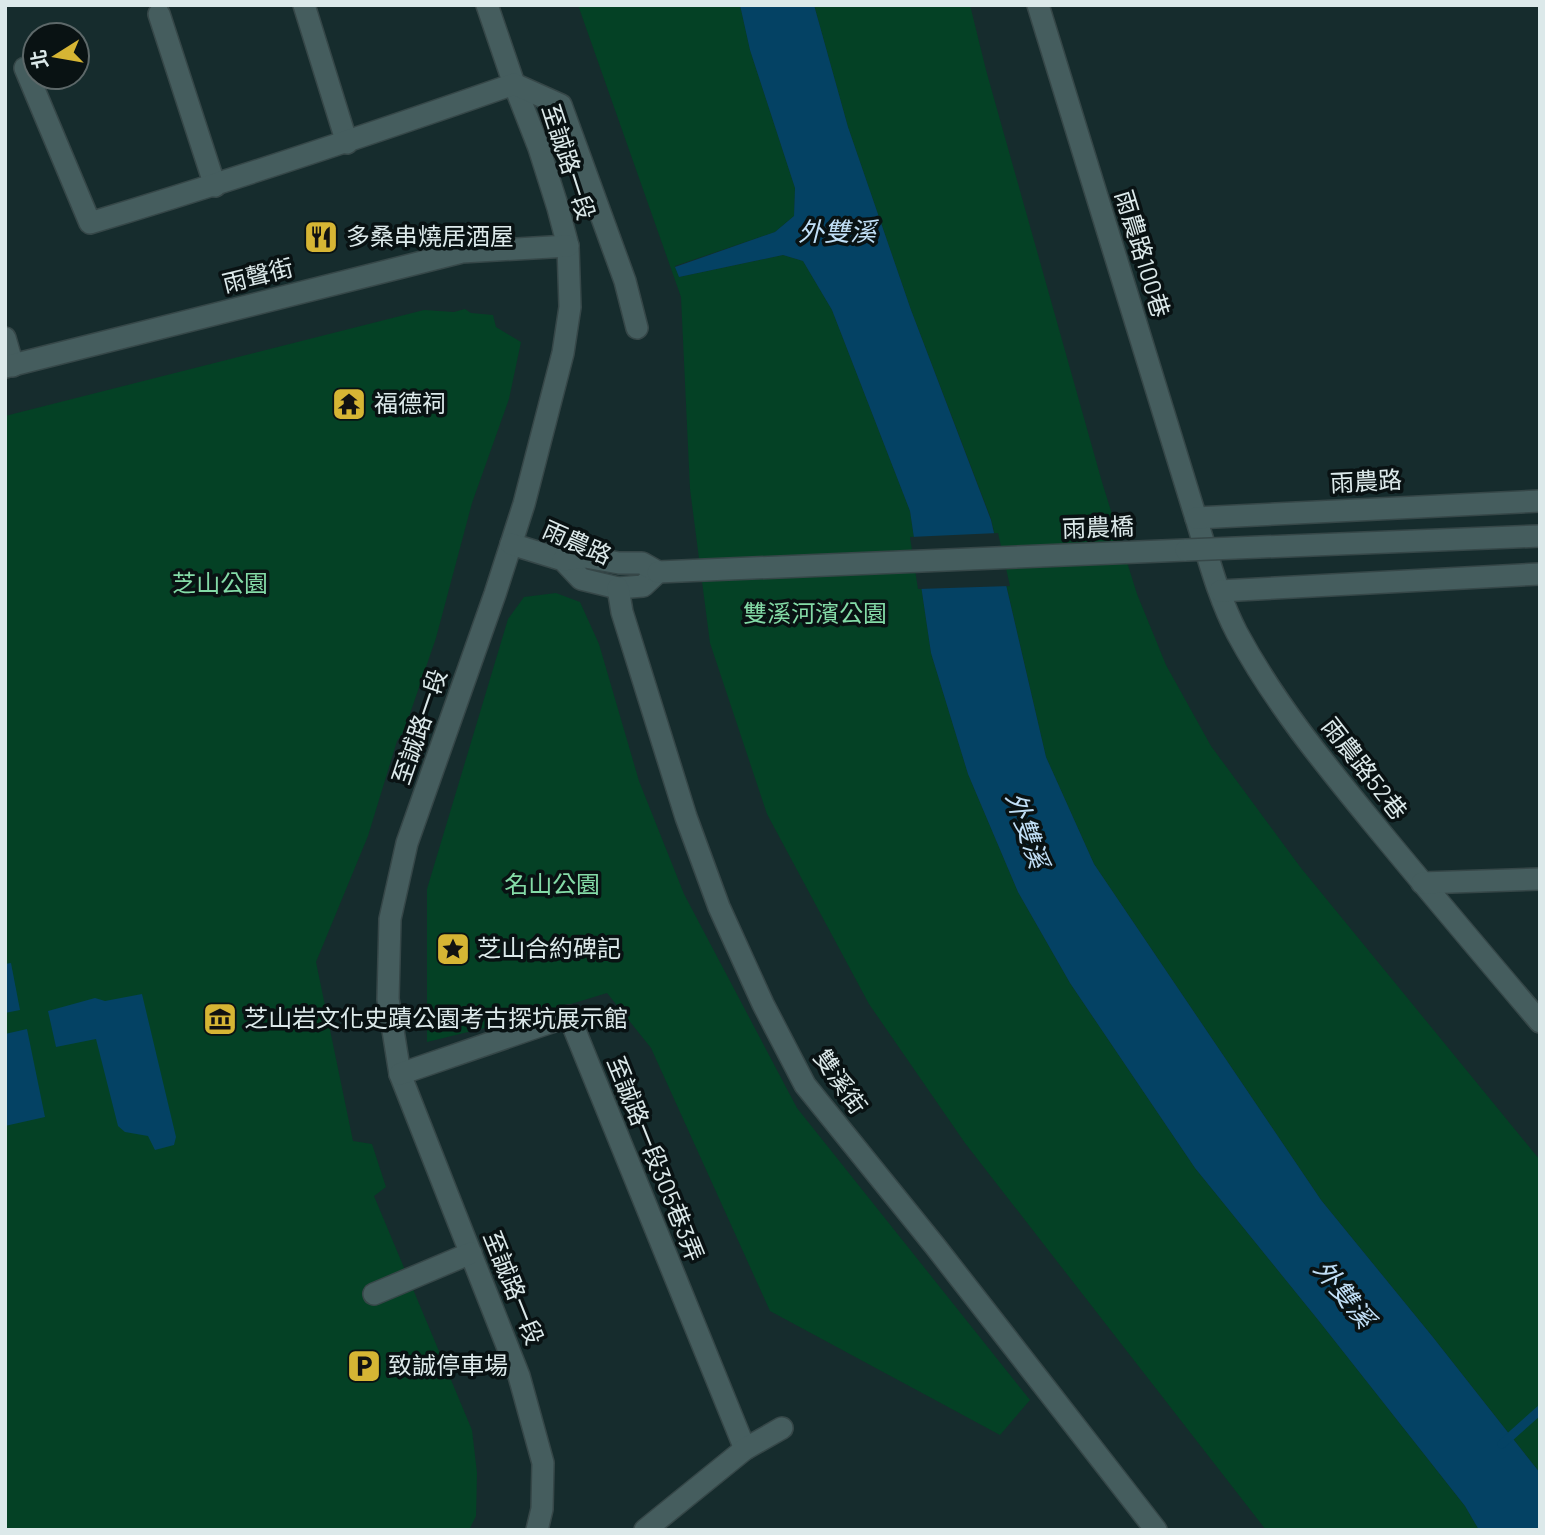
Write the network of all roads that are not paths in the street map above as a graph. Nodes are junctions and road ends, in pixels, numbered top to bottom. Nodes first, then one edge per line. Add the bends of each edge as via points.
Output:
1 (304, 5) edge
2 (487, 5) edge
3 (1038, 5) edge
4 (159, 14) dead end
5 (514, 84) junction
6 (35, 91) edge
7 (346, 143) junction
8 (215, 186) junction
9 (568, 246) junction
10 (637, 328) dead end
11 (5, 338) edge
12 (9, 367) edge
13 (1540, 501) edge
14 (1196, 518) junction
15 (1540, 536) edge
16 (511, 544) junction
17 (563, 560) junction
18 (658, 572) junction
19 (1540, 574) edge
20 (618, 588) junction
21 (1220, 591) junction
22 (1540, 879) edge
23 (1422, 883) junction
24 (1540, 1022) edge
25 (400, 1074) junction
26 (471, 1253) junction
27 (374, 1294) dead end
28 (782, 1428) dead end
29 (745, 1449) junction
30 (537, 1530) edge
31 (645, 1530) edge
32 (1156, 1530) edge

1 - 7 street
2 - 5 street, 至誠路一段
3 - 14 street, 雨農路100巷
4 - 8 street
5 - 7 street
5 - 9 street, 至誠路一段
5 - 10 street via 561,105 625,281
6 - 8 street via 90,223
7 - 8 street
9 - 12 street, 雨聲街 via 461,252
9 - 16 street, 至誠路一段 via 570,307 563,353
11 - 12 street
13 - 14 street, 雨農路
14 - 21 street, 雨農路52巷
15 - 18 street, 雨農橋, bridge
16 - 17 street, 雨農路
16 - 25 street, 至誠路一段 via 407,843 390,919 388,999
17 - 18 street via 585,557 642,563
17 - 20 street, 雨農路 via 581,579
18 - 20 street, 雨農路 via 643,586
19 - 21 street
20 - 32 street, 雙溪街 via 686,817 719,907 805,1085
21 - 23 street, 雨農路52巷 via 1236,631 1279,702
22 - 23 street
23 - 24 street, 雨農路52巷
25 - 26 street, 至誠路一段
25 - 29 street, 至誠路一段305巷3弄 via 569,1016
26 - 27 street
26 - 30 street, 至誠路一段 via 519,1376 543,1462
28 - 29 street
29 - 31 street

